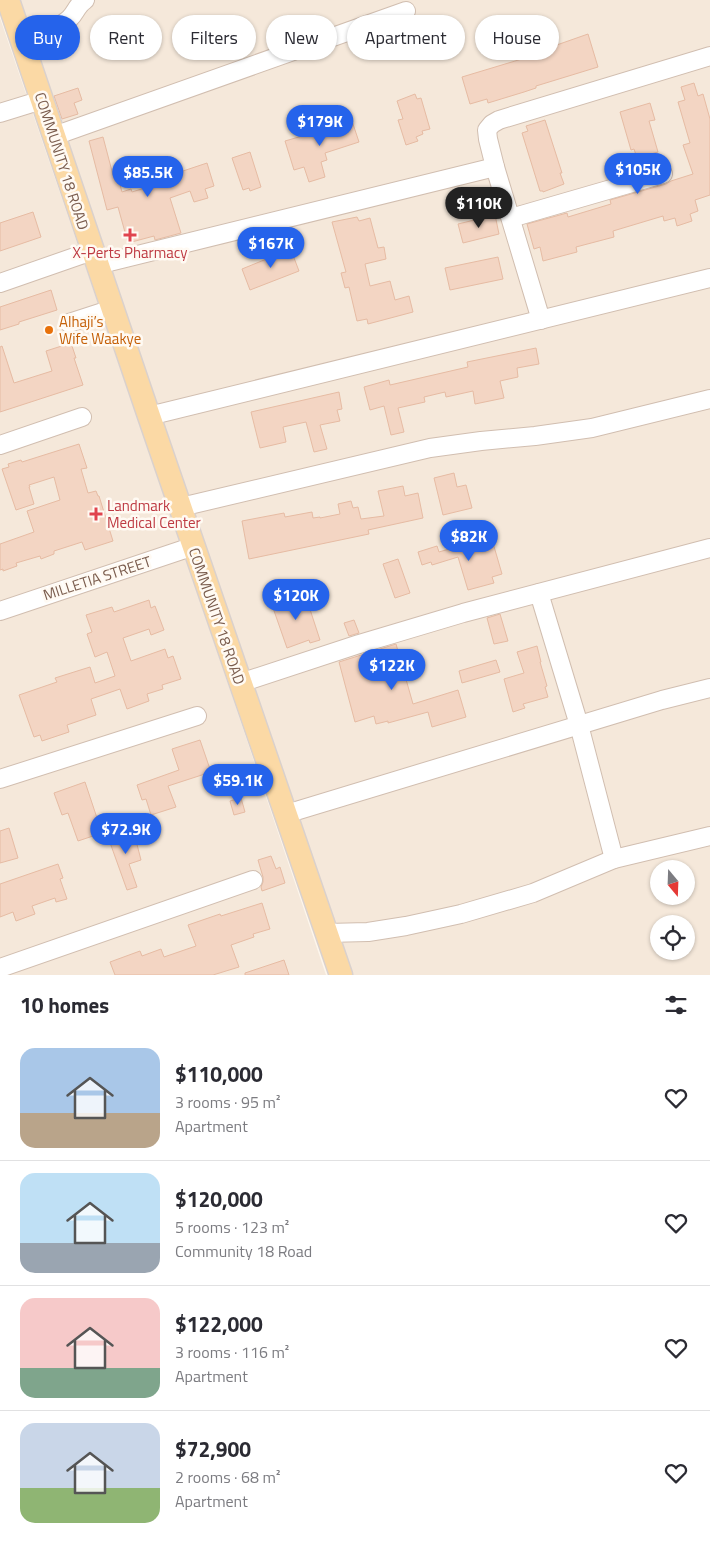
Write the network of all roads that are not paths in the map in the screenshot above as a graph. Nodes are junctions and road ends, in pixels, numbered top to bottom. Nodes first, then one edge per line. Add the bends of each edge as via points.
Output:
1 (8, 0) edge
2 (85, 0) edge
3 (406, 11) dead end
4 (72, 15) edge
5 (15, 21) edge
6 (710, 56) edge
7 (28, 60) edge
8 (42, 100) junction
9 (0, 113) edge
10 (54, 136) junction
11 (495, 167) junction
12 (663, 174) dead end
13 (511, 218) junction
14 (95, 258) junction
15 (710, 278) edge
16 (0, 283) edge
17 (112, 309) junction
18 (541, 320) junction
19 (69, 323) dead end
20 (710, 399) edge
21 (149, 416) junction
22 (82, 417) dead end
23 (0, 445) edge
24 (181, 508) junction
25 (194, 546) junction
26 (710, 548) edge
27 (539, 592) junction
28 (0, 611) edge
29 (240, 683) junction
30 (710, 688) edge
31 (197, 716) dead end
32 (579, 725) junction
33 (0, 779) edge
34 (286, 814) junction
35 (710, 836) edge
36 (614, 859) junction
37 (253, 880) dead end
38 (327, 933) junction
39 (0, 968) edge
40 (341, 975) edge

1 - 5 main road, COMMUNITY 18 ROAD
2 - 4 street
3 - 10 street
6 - 11 street via 492,124 487,130
7 - 8 main road, COMMUNITY 18 ROAD
8 - 9 street
8 - 10 main road, COMMUNITY 18 ROAD
10 - 14 main road, COMMUNITY 18 ROAD
11 - 13 street
11 - 14 street
12 - 13 street
13 - 18 street
14 - 16 street
14 - 17 main road, COMMUNITY 18 ROAD
15 - 18 street
17 - 19 street
17 - 21 main road, COMMUNITY 18 ROAD
18 - 21 street
20 - 24 street via 592,428 430,448
21 - 24 main road, COMMUNITY 18 ROAD
22 - 23 street
24 - 25 main road, COMMUNITY 18 ROAD
25 - 28 street, MILLETIA STREET
25 - 29 main road, COMMUNITY 18 ROAD
26 - 27 street
27 - 29 street via 412,628
27 - 32 street
29 - 34 main road, COMMUNITY 18 ROAD
30 - 32 street
31 - 33 street
32 - 34 street
32 - 36 street
34 - 38 main road, COMMUNITY 18 ROAD
35 - 36 street
36 - 38 street via 533,893 469,912 368,932
37 - 39 street
38 - 40 main road, COMMUNITY 18 ROAD

